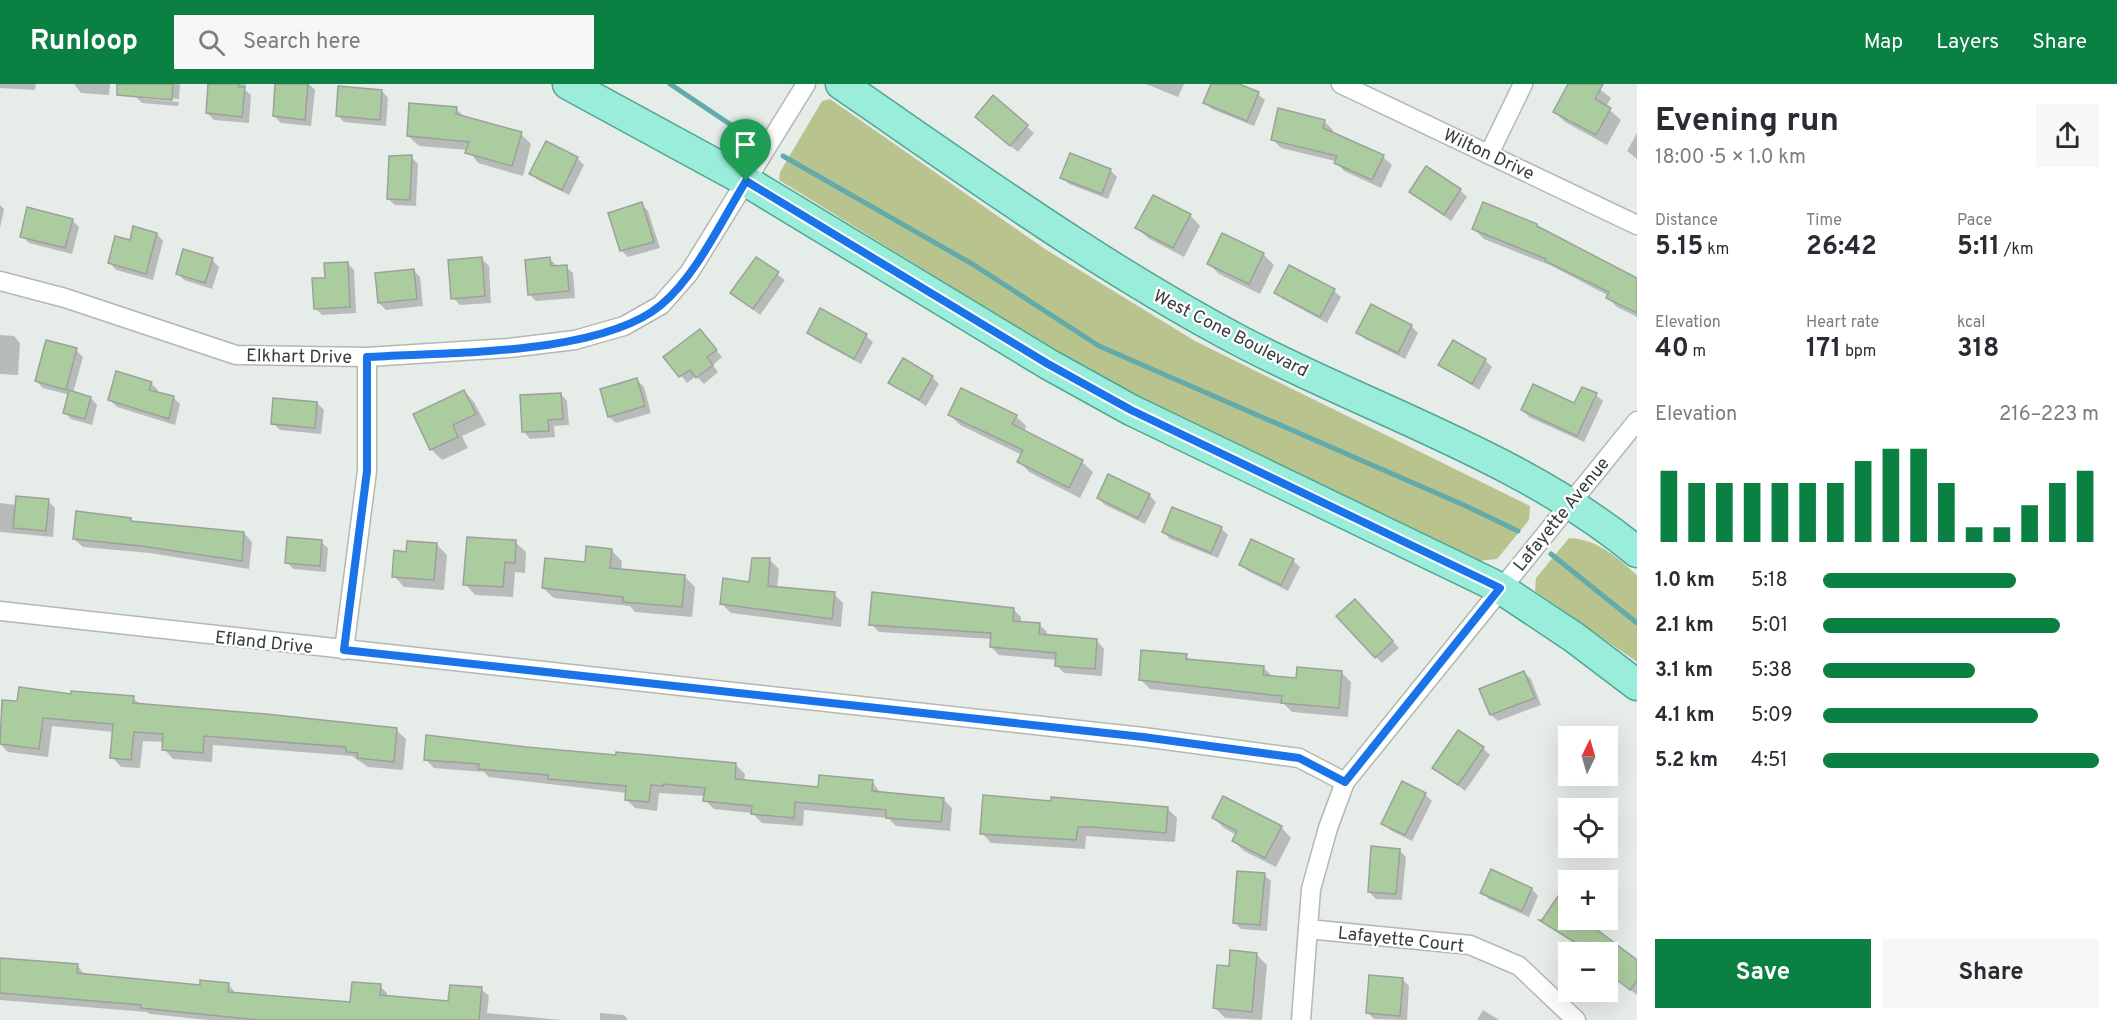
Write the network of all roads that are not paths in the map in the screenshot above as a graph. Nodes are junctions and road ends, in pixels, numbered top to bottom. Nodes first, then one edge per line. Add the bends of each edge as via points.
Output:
1 (568, 84) edge
2 (806, 84) edge
3 (842, 84) edge
4 (1341, 84) edge
5 (1523, 84) edge
6 (1490, 154) junction
7 (746, 181) junction
8 (1637, 225) edge
9 (0, 281) edge
10 (367, 357) junction
11 (1637, 421) edge
12 (1569, 504) junction
13 (1637, 552) edge
14 (1500, 588) junction
15 (0, 611) edge
16 (344, 650) junction
17 (1637, 685) edge
18 (1345, 782) junction
19 (1308, 929) junction
20 (1301, 1020) edge
21 (1576, 1020) edge

1 - 7 main road
2 - 7 street, Elkhart Drive
3 - 12 main road, West Cone Boulevard via 1140,286 1242,342 1437,435
4 - 6 street, Wilton Drive
5 - 6 street
6 - 8 street, Wilton Drive
7 - 10 street, Elkhart Drive via 689,273 661,305 624,326 575,340 509,348
7 - 14 main road via 1131,410
9 - 10 street, Elkhart Drive via 65,298 236,356
10 - 16 street via 367,471
11 - 12 street, Lafayette Avenue
12 - 13 main road, West Cone Boulevard
12 - 14 street, Lafayette Avenue
14 - 17 main road
14 - 18 street, Lafayette Avenue
15 - 16 street, Efland Drive
16 - 18 street, Efland Drive via 1143,737 1299,758
18 - 19 street, Lafayette Avenue via 1311,889
19 - 20 street, Lafayette Avenue
19 - 21 street, Lafayette Court via 1470,945 1519,966

